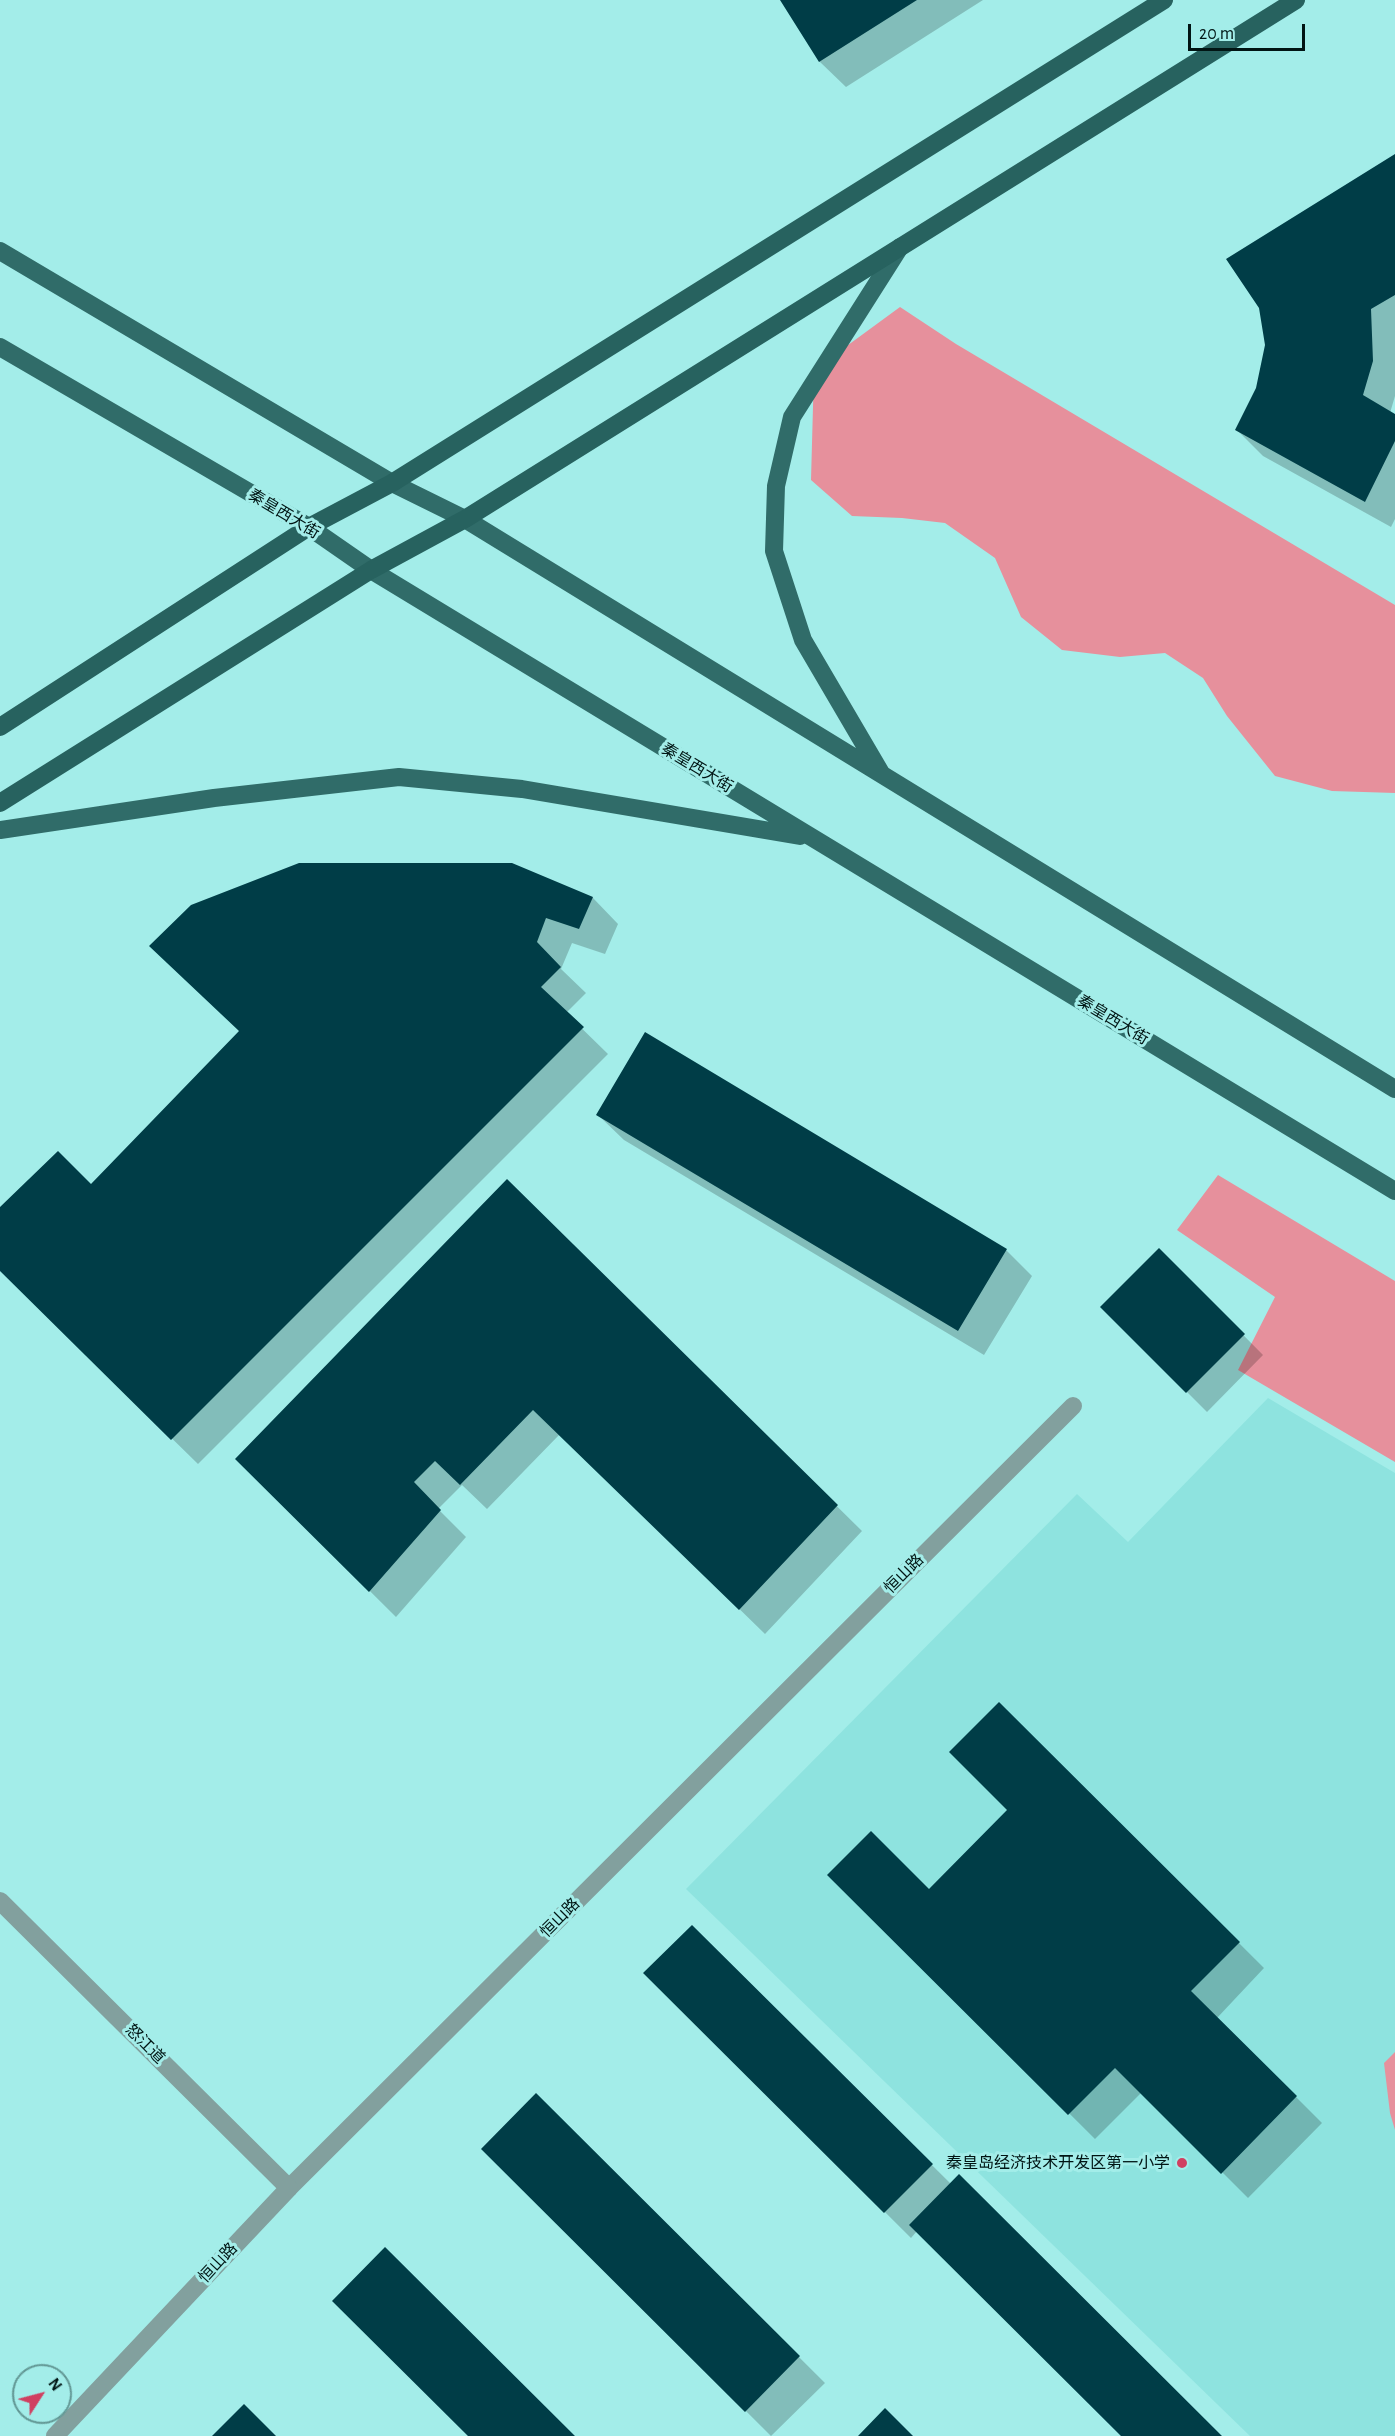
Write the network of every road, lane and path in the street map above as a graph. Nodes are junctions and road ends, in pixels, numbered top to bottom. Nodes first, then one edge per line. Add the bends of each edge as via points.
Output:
1 (1164, 0) edge
2 (1296, 0) edge
3 (900, 247) junction
4 (0, 251) edge
5 (0, 347) edge
6 (392, 483) junction
7 (465, 519) junction
8 (309, 527) junction
9 (371, 570) junction
10 (0, 727) edge
11 (882, 774) junction
12 (0, 803) edge
13 (0, 830) edge
14 (812, 838) junction
15 (1395, 1089) edge
16 (1395, 1191) edge
17 (1073, 1406) dead end
18 (0, 1901) edge
19 (289, 2188) junction
20 (54, 2436) edge

1 - 6 highway
2 - 3 highway
3 - 7 highway
3 - 11 main road via 792,417 776,486 774,551 803,640
4 - 6 main road
5 - 8 main road, 秦皇西大街
6 - 7 main road
6 - 8 highway
7 - 9 highway
7 - 11 main road
8 - 9 main road, 秦皇西大街
8 - 10 highway
9 - 12 highway
9 - 14 main road, 秦皇西大街
11 - 15 main road
13 - 14 main road via 214,798 399,777 522,789
14 - 16 main road, 秦皇西大街
17 - 19 street, 恒山路
18 - 19 street, 怒江道
19 - 20 street, 恒山路

